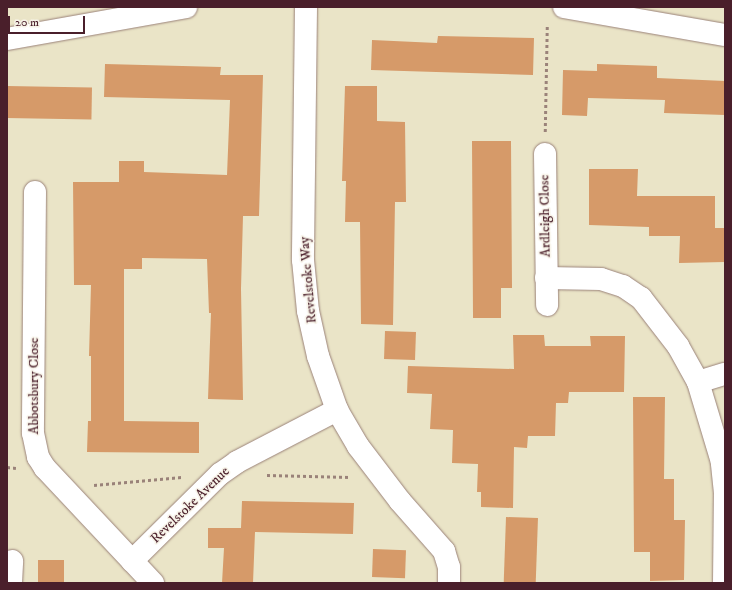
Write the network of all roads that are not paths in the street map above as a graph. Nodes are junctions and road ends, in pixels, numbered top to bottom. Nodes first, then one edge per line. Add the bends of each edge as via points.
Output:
1 (186, 7) edge
2 (306, 7) edge
3 (564, 7) edge
4 (725, 35) edge
5 (7, 39) edge
6 (545, 154) road end
7 (35, 192) dead end
8 (546, 278) junction
9 (547, 306) dead end
10 (725, 374) edge
11 (698, 382) junction
12 (337, 410) junction
13 (12, 561) dead end
14 (132, 561) junction
15 (11, 583) edge
16 (153, 583) edge
17 (449, 583) edge
18 (724, 583) edge

1 - 5 street
2 - 12 street, Revelstoke Way via 303,260 309,319 318,356
3 - 4 street
6 - 8 street, Ardleigh Close
7 - 14 street, Abbotsbury Close via 33,433 38,457 63,488
8 - 9 street, Ardleigh Close
8 - 11 street, Ardleigh Close via 601,279 623,286 641,298 678,346
10 - 11 street
11 - 18 street, Ardleigh Close via 722,462 725,493
12 - 14 street, Revelstoke Avenue via 237,462 220,474
12 - 17 street, Revelstoke Way via 358,446 382,478 444,551 449,567
13 - 15 street
14 - 16 street, Abbotsbury Close

